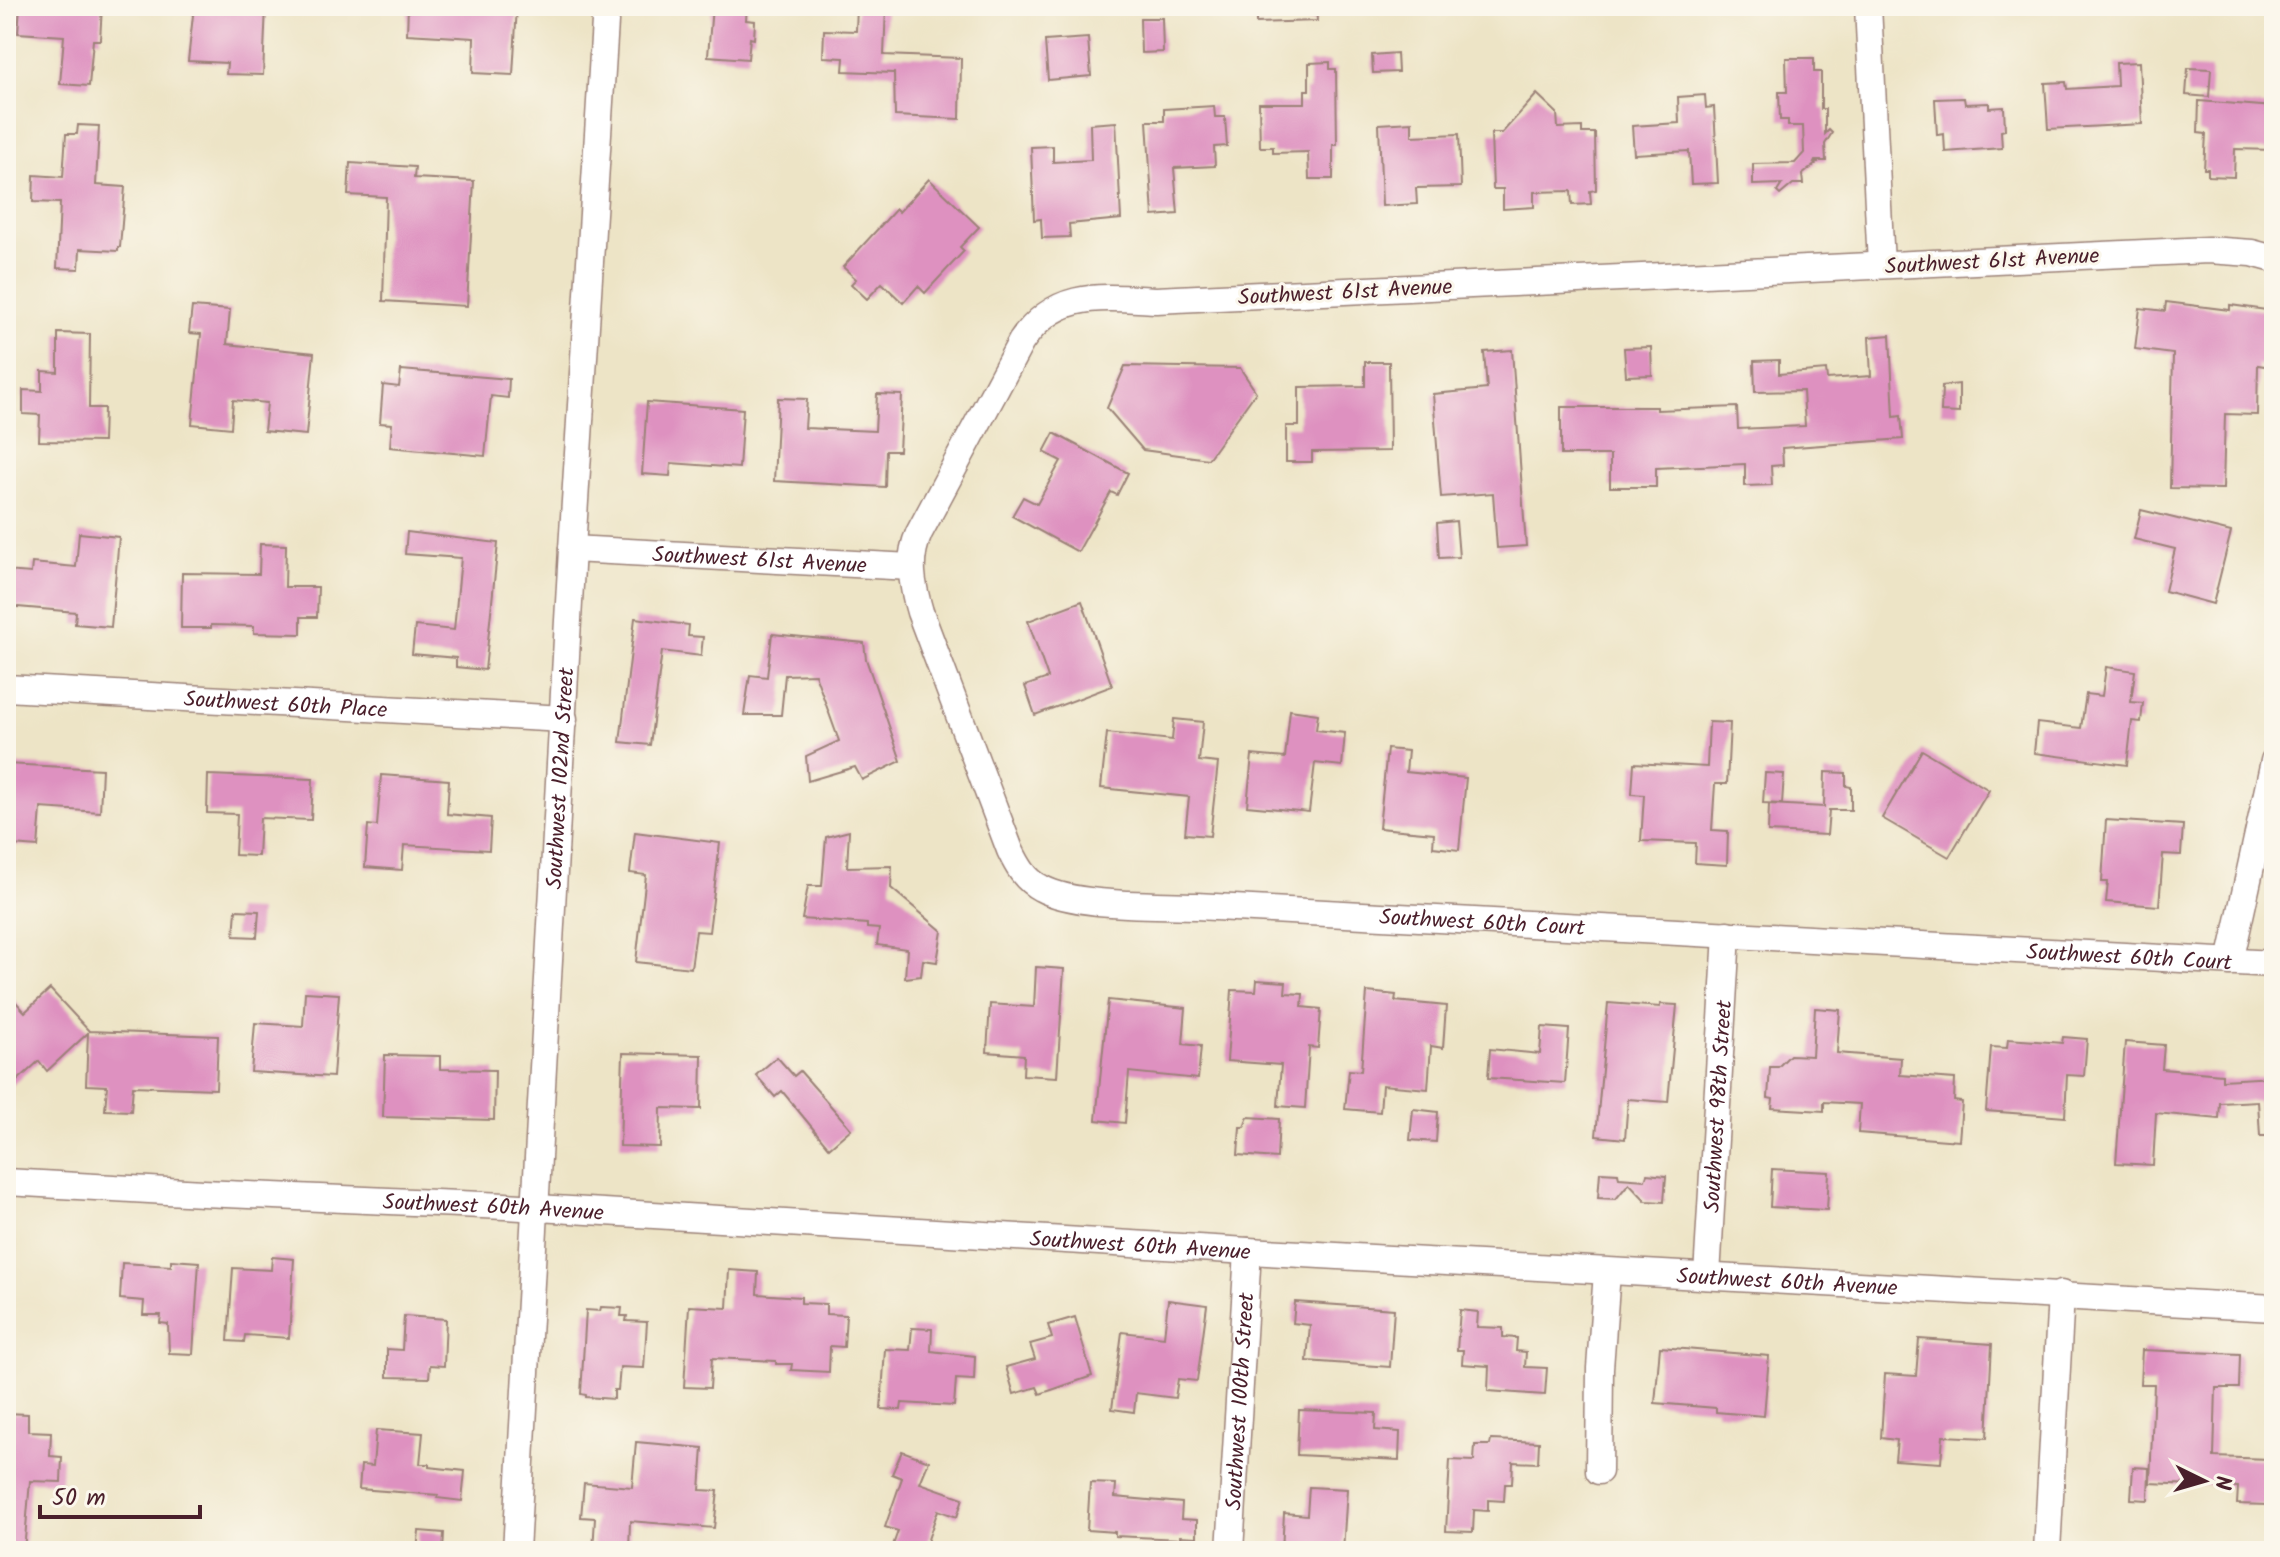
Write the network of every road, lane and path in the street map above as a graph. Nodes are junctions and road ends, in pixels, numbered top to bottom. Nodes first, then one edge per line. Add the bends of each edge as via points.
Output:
1 (606, 6) edge
2 (1868, 6) edge
3 (2274, 259) edge
4 (1881, 265) junction
5 (572, 549) junction
6 (911, 567) junction
7 (6, 688) edge
8 (564, 719) junction
9 (2274, 761) edge
10 (1727, 934) junction
11 (2230, 962) junction
12 (2274, 964) edge
13 (6, 1182) edge
14 (535, 1208) junction
15 (1248, 1251) junction
16 (1607, 1272) junction
17 (1707, 1276) junction
18 (2061, 1294) junction
19 (2274, 1308) edge
20 (1599, 1471) dead end
21 (516, 1551) edge
22 (1230, 1551) edge
23 (2047, 1551) edge

1 - 5 street, Southwest 102nd Street
2 - 4 street
3 - 4 street, Southwest 61st Avenue via 2208,250
4 - 6 street, Southwest 61st Avenue via 1105,298 1065,304 1030,327 1001,374 919,533
5 - 6 street, Southwest 61st Avenue
5 - 8 street, Southwest 102nd Street
6 - 10 street, Southwest 60th Court via 920,612 1005,838 1018,867 1040,888 1108,901
7 - 8 street, Southwest 60th Place
8 - 14 street, Southwest 102nd Street
9 - 11 street
10 - 11 street, Southwest 60th Court
10 - 17 street, Southwest 98th Street
11 - 12 street, Southwest 60th Court
13 - 14 street, Southwest 60th Avenue
14 - 15 street, Southwest 60th Avenue
14 - 21 street, Southwest 102nd Street
15 - 16 street, Southwest 60th Avenue
15 - 22 street, Southwest 100th Street
16 - 17 street, Southwest 60th Avenue
16 - 20 street
17 - 18 street, Southwest 60th Avenue
18 - 19 street, Southwest 60th Avenue
18 - 23 street

